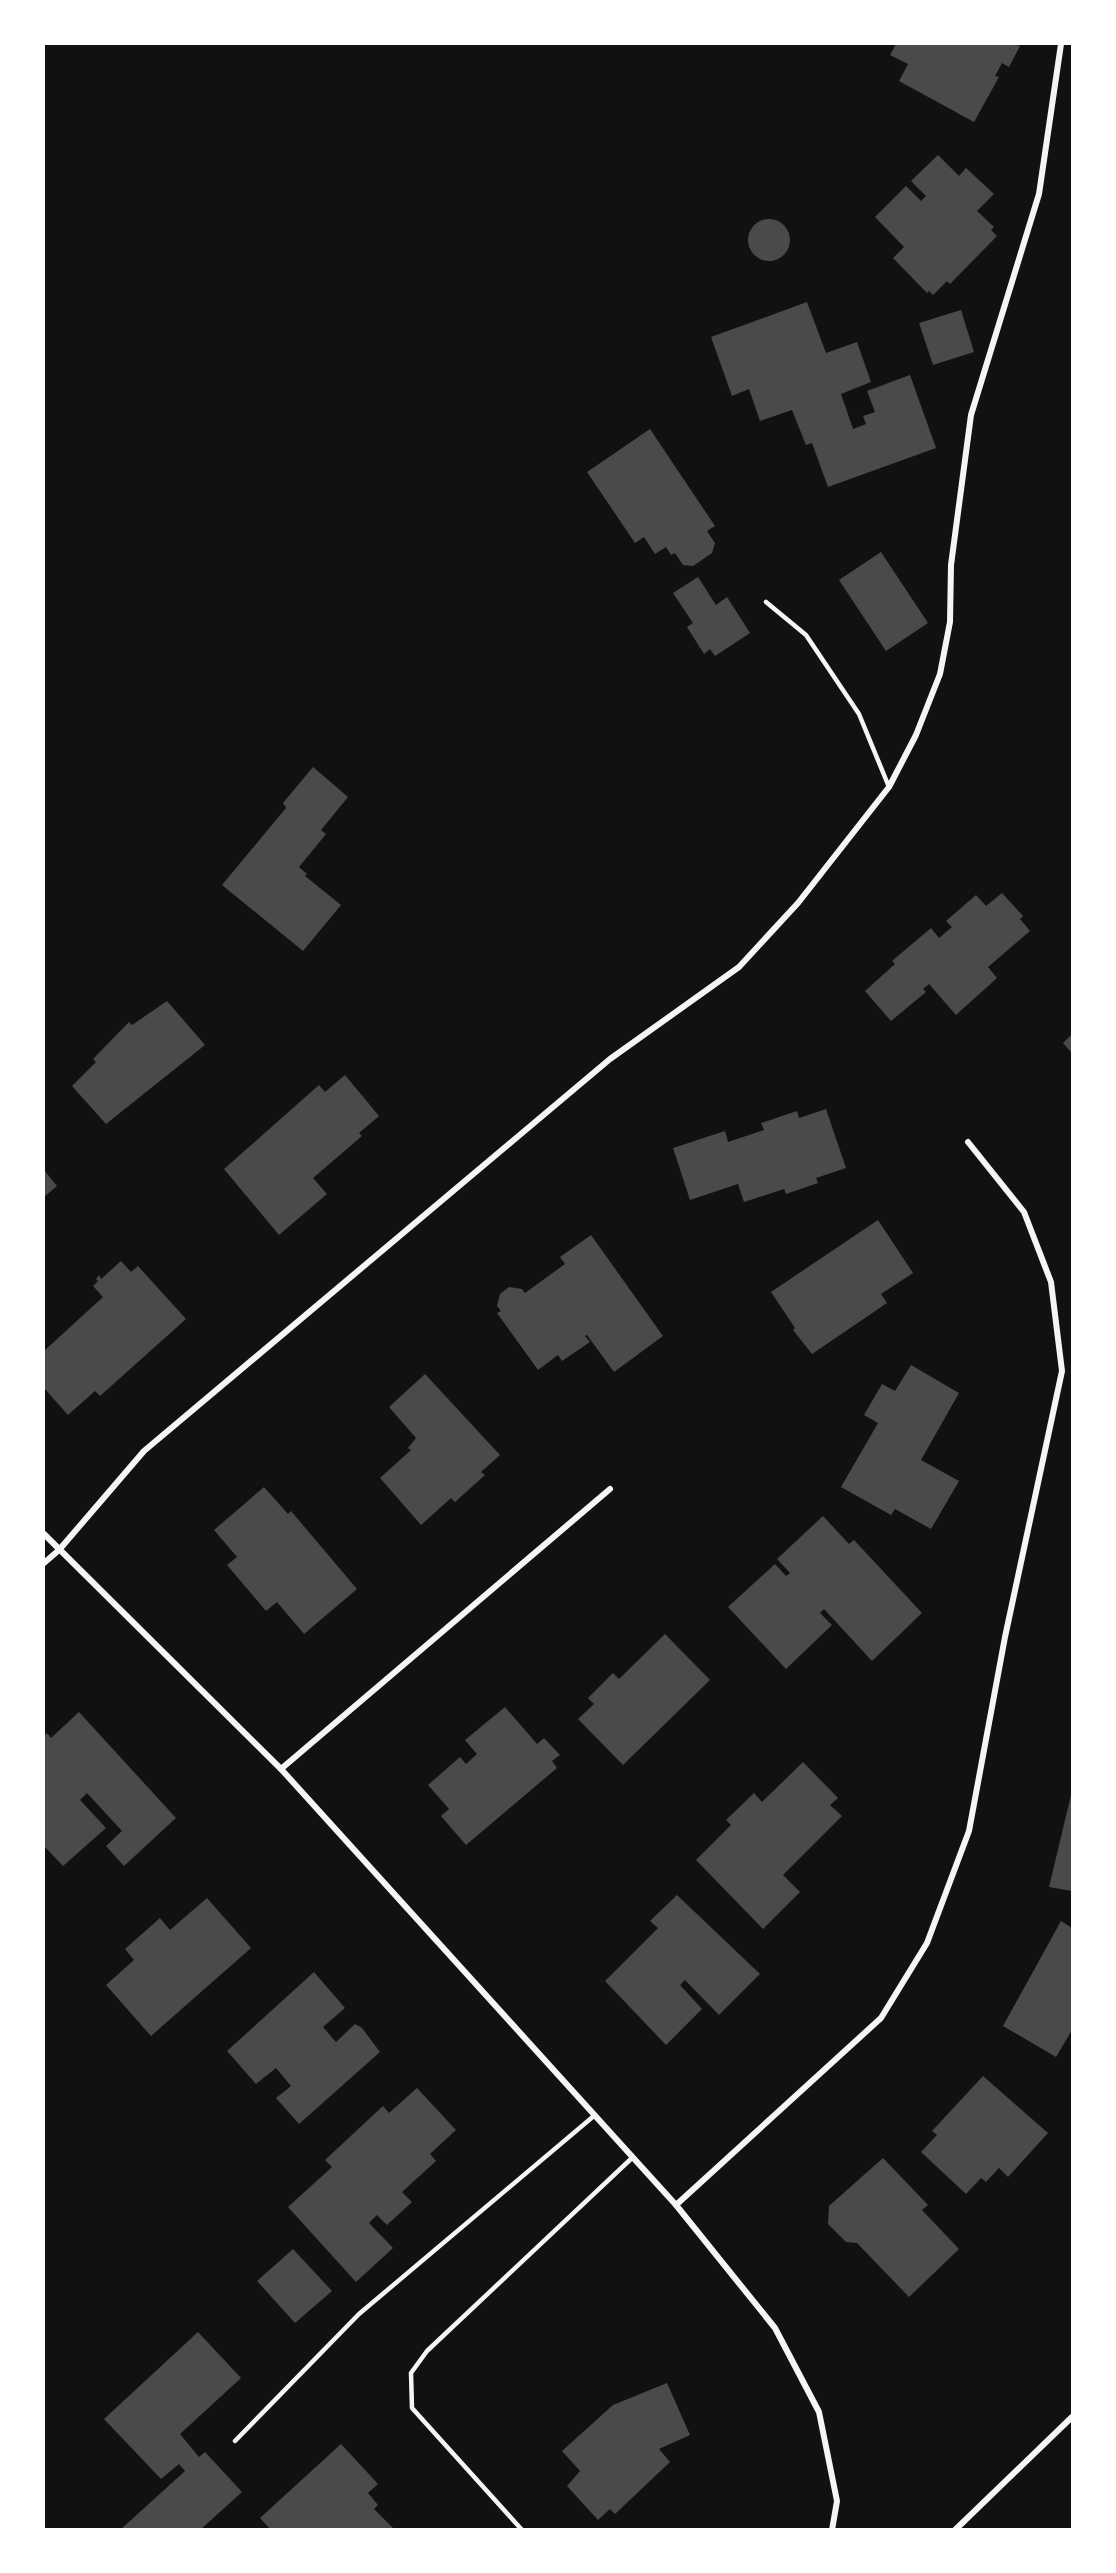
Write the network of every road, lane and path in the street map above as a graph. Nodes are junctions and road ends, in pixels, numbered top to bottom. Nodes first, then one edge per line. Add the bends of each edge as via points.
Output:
1 (1061, 44) edge
2 (766, 602) dead end
3 (890, 788) junction
4 (968, 1142) dead end
5 (610, 1489) dead end
6 (44, 1534) edge
7 (59, 1550) junction
8 (44, 1563) edge
9 (281, 1769) junction
10 (595, 2115) junction
11 (633, 2157) junction
12 (676, 2205) junction
13 (1072, 2417) edge
14 (235, 2441) dead end
15 (522, 2529) edge
16 (832, 2529) edge
17 (955, 2529) edge

1 - 3 street via 1039,194 971,415 951,565 950,622 940,674
2 - 3 lane via 806,635 859,714
3 - 7 street via 798,903 739,967 610,1059 144,1451
4 - 12 street via 1023,1212 1051,1282 1062,1371 1005,1637 969,1831 927,1943 881,2018
5 - 9 street
6 - 7 street
7 - 8 street
7 - 9 street
9 - 10 street
10 - 11 street
10 - 14 lane via 359,2314
11 - 12 street
11 - 15 lane via 427,2351 411,2373 412,2408
12 - 16 street via 775,2328 819,2412 837,2501
13 - 17 street

